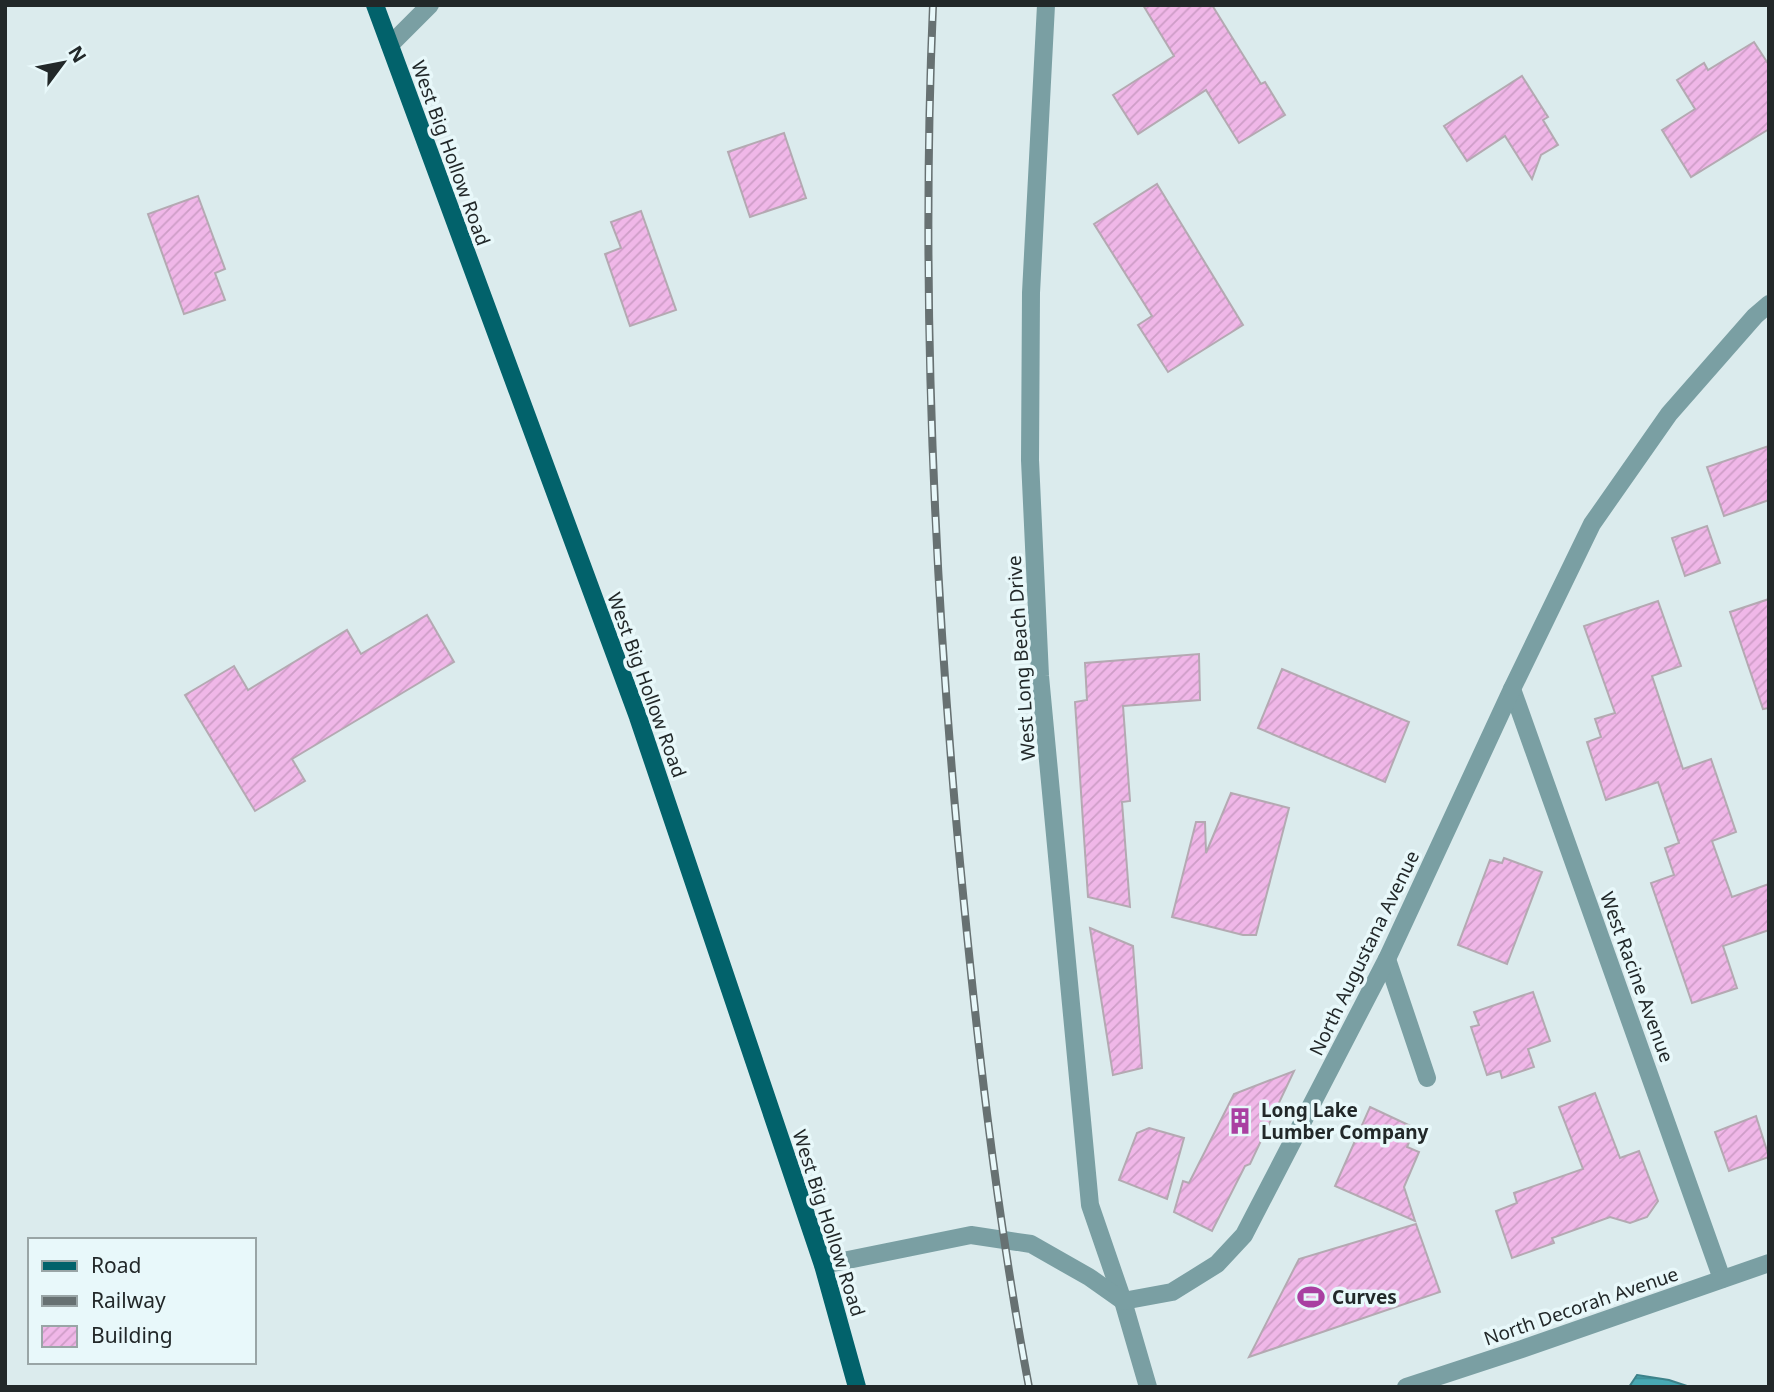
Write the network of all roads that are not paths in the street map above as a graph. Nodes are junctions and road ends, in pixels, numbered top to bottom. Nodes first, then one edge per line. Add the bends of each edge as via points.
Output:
1 (375, 5) edge
2 (430, 5) edge
3 (1046, 5) edge
4 (390, 45) junction
5 (1769, 304) edge
6 (1511, 689) junction
7 (1387, 959) junction
8 (1427, 1078) dead end
9 (1769, 1263) edge
10 (823, 1265) junction
11 (1722, 1279) junction
12 (1123, 1301) junction
13 (857, 1387) edge
14 (1149, 1387) edge
15 (1405, 1387) edge

1 - 4 main road, West Big Hollow Road
2 - 4 street
3 - 12 street, West Long Beach Drive via 1031,307 1030,460 1040,676 1090,1205
4 - 10 main road, West Big Hollow Road via 638,717
5 - 6 street, North Augustana Avenue via 1669,414 1592,524
6 - 7 street, North Augustana Avenue
6 - 11 street, West Racine Avenue
7 - 8 street
7 - 12 street, North Augustana Avenue via 1244,1235 1217,1264 1172,1292
9 - 11 street, North Decorah Avenue
10 - 12 street via 971,1235 1031,1244
10 - 13 main road, West Big Hollow Road
11 - 15 street, North Decorah Avenue
12 - 14 street, West Long Beach Drive

